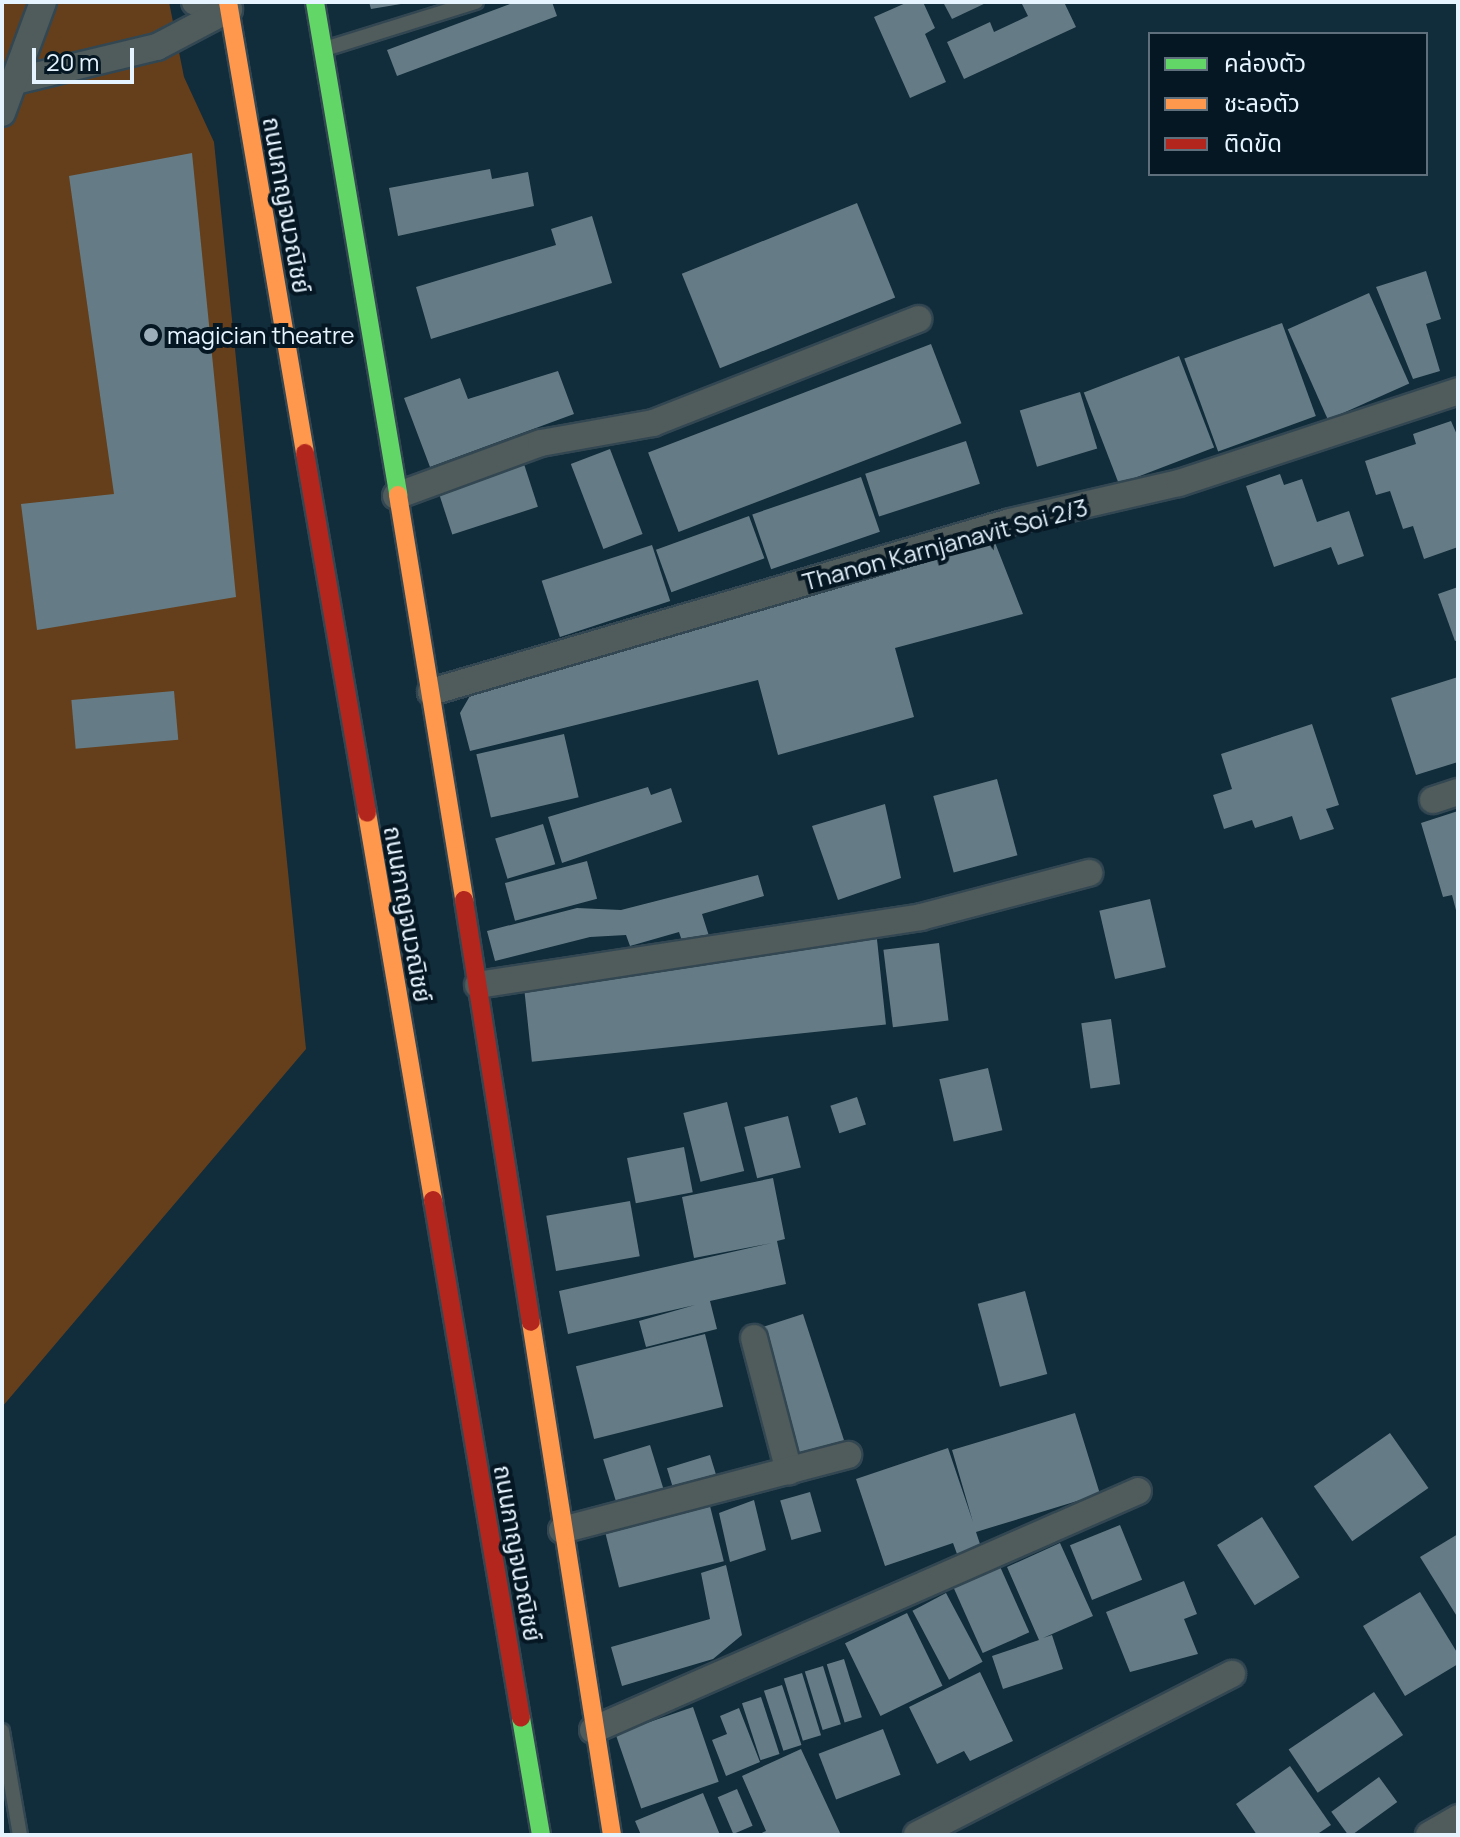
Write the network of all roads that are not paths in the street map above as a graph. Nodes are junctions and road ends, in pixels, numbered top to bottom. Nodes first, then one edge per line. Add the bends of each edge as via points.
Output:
1 (43, 2) edge
2 (195, 2) edge
3 (315, 2) edge
4 (476, 2) edge
5 (234, 5) edge
6 (324, 49) junction
7 (15, 81) junction
8 (2, 113) edge
9 (918, 319) dead end
10 (1458, 391) edge
11 (396, 496) junction
12 (431, 692) junction
13 (1089, 873) dead end
14 (478, 985) junction
15 (754, 1338) dead end
16 (848, 1455) dead end
17 (789, 1471) junction
18 (1138, 1491) dead end
19 (562, 1530) junction
20 (1232, 1674) dead end
21 (593, 1730) junction
22 (2, 1731) edge
23 (1458, 1818) edge
24 (20, 1835) edge
25 (541, 1835) edge
26 (612, 1835) edge
27 (917, 1835) edge
28 (1429, 1835) edge

1 - 7 street
2 - 5 street
3 - 6 main road, ถนนกาญจนวณิชย์
4 - 6 lane
5 - 7 street via 157,47
5 - 25 main road, ถนนกาญจนวณิชย์
6 - 11 main road, ถนนกาญจนวณิชย์
7 - 8 street
9 - 11 street via 653,423 541,443
10 - 12 street, Thanon Karnjanavit Soi 2/3 via 1179,483 1010,522
11 - 12 main road, ถนนกาญจนวณิชย์
12 - 14 main road, ถนนกาญจนวณิชย์
13 - 14 street via 921,917
14 - 19 main road, ถนนกาญจนวณิชย์
15 - 17 street
16 - 17 street
17 - 19 street
18 - 21 street
19 - 21 main road, ถนนกาญจนวณิชย์
20 - 27 street
21 - 26 main road, ถนนกาญจนวณิชย์
22 - 24 lane
23 - 28 street

